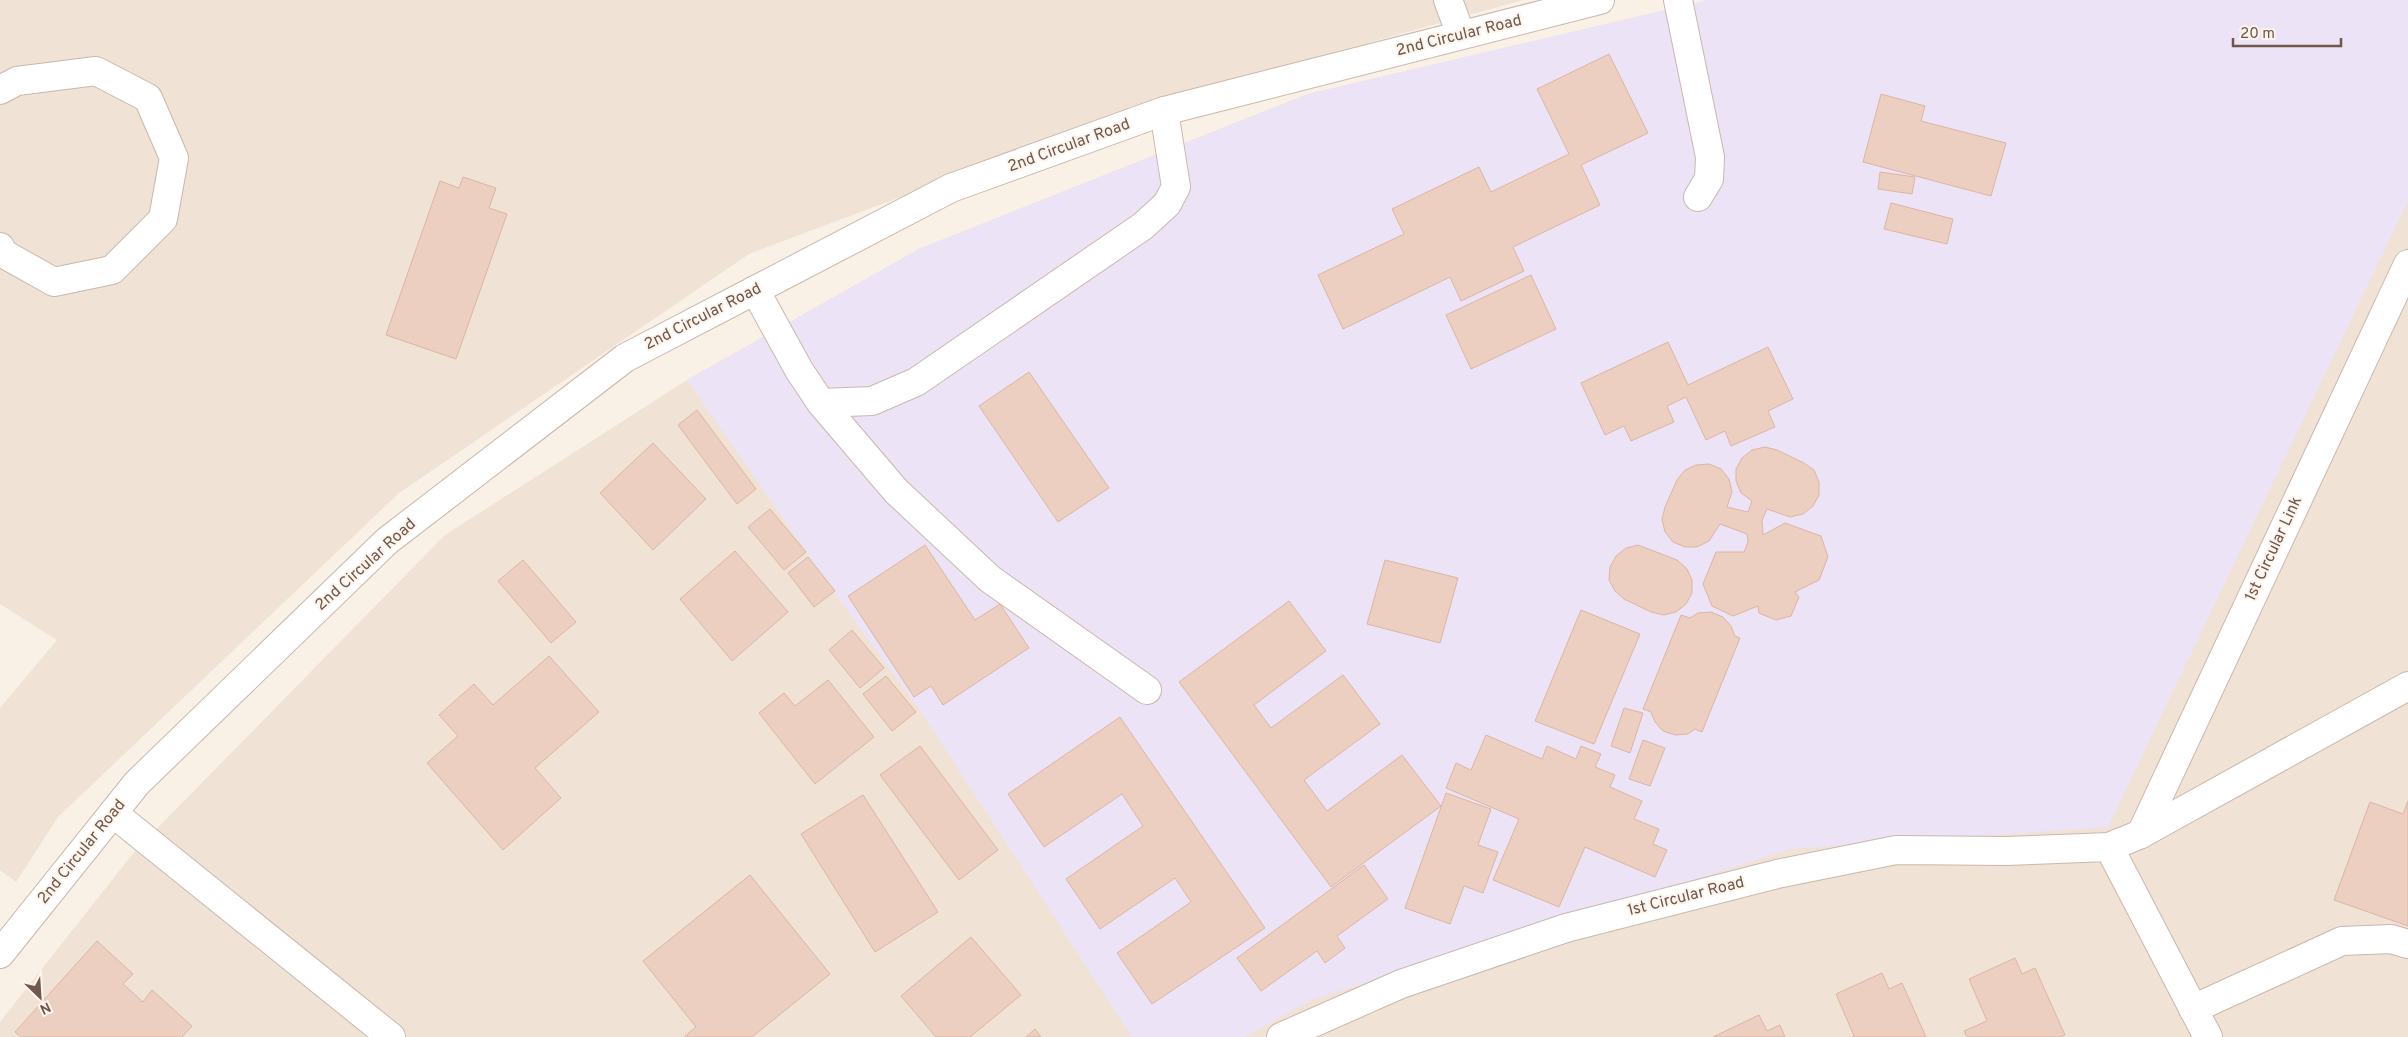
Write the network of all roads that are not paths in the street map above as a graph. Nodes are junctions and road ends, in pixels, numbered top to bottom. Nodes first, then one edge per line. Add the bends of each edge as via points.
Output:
1 (1448, 0) edge
2 (1600, 0) edge
3 (1678, 0) edge
4 (1461, 35) junction
5 (0, 90) edge
6 (1164, 111) junction
7 (1698, 197) dead end
8 (0, 247) edge
9 (2408, 264) edge
10 (755, 290) junction
11 (821, 403) junction
12 (2408, 686) edge
13 (1147, 690) dead end
14 (113, 813) junction
15 (2141, 834) junction
16 (2109, 847) junction
17 (2408, 944) edge
18 (0, 954) edge
19 (2193, 1009) junction
20 (1283, 1036) edge
21 (391, 1037) edge
22 (2208, 1037) edge

1 - 4 street
2 - 4 street, 2nd Circular Road
3 - 7 street via 1710,157 1710,179
4 - 6 street, 2nd Circular Road
5 - 8 street via 17,81 96,71 148,98 174,158 163,218 112,270 54,282 4,254
6 - 10 street, 2nd Circular Road via 951,188
6 - 11 street via 1176,187 1167,204 1143,226 916,382 872,401
9 - 15 street, 1st Circular Link
10 - 11 street
10 - 14 street, 2nd Circular Road via 625,358 387,541 137,783
11 - 13 street via 896,492 990,579
12 - 15 street, 1st Circular Road
14 - 18 street, 2nd Circular Road
14 - 21 street
15 - 16 street, 1st Circular Road
16 - 19 street
16 - 20 street, 1st Circular Road via 2006,851 1896,850 1777,874 1566,928 1401,984
17 - 19 street via 2391,939 2342,941
19 - 22 street

